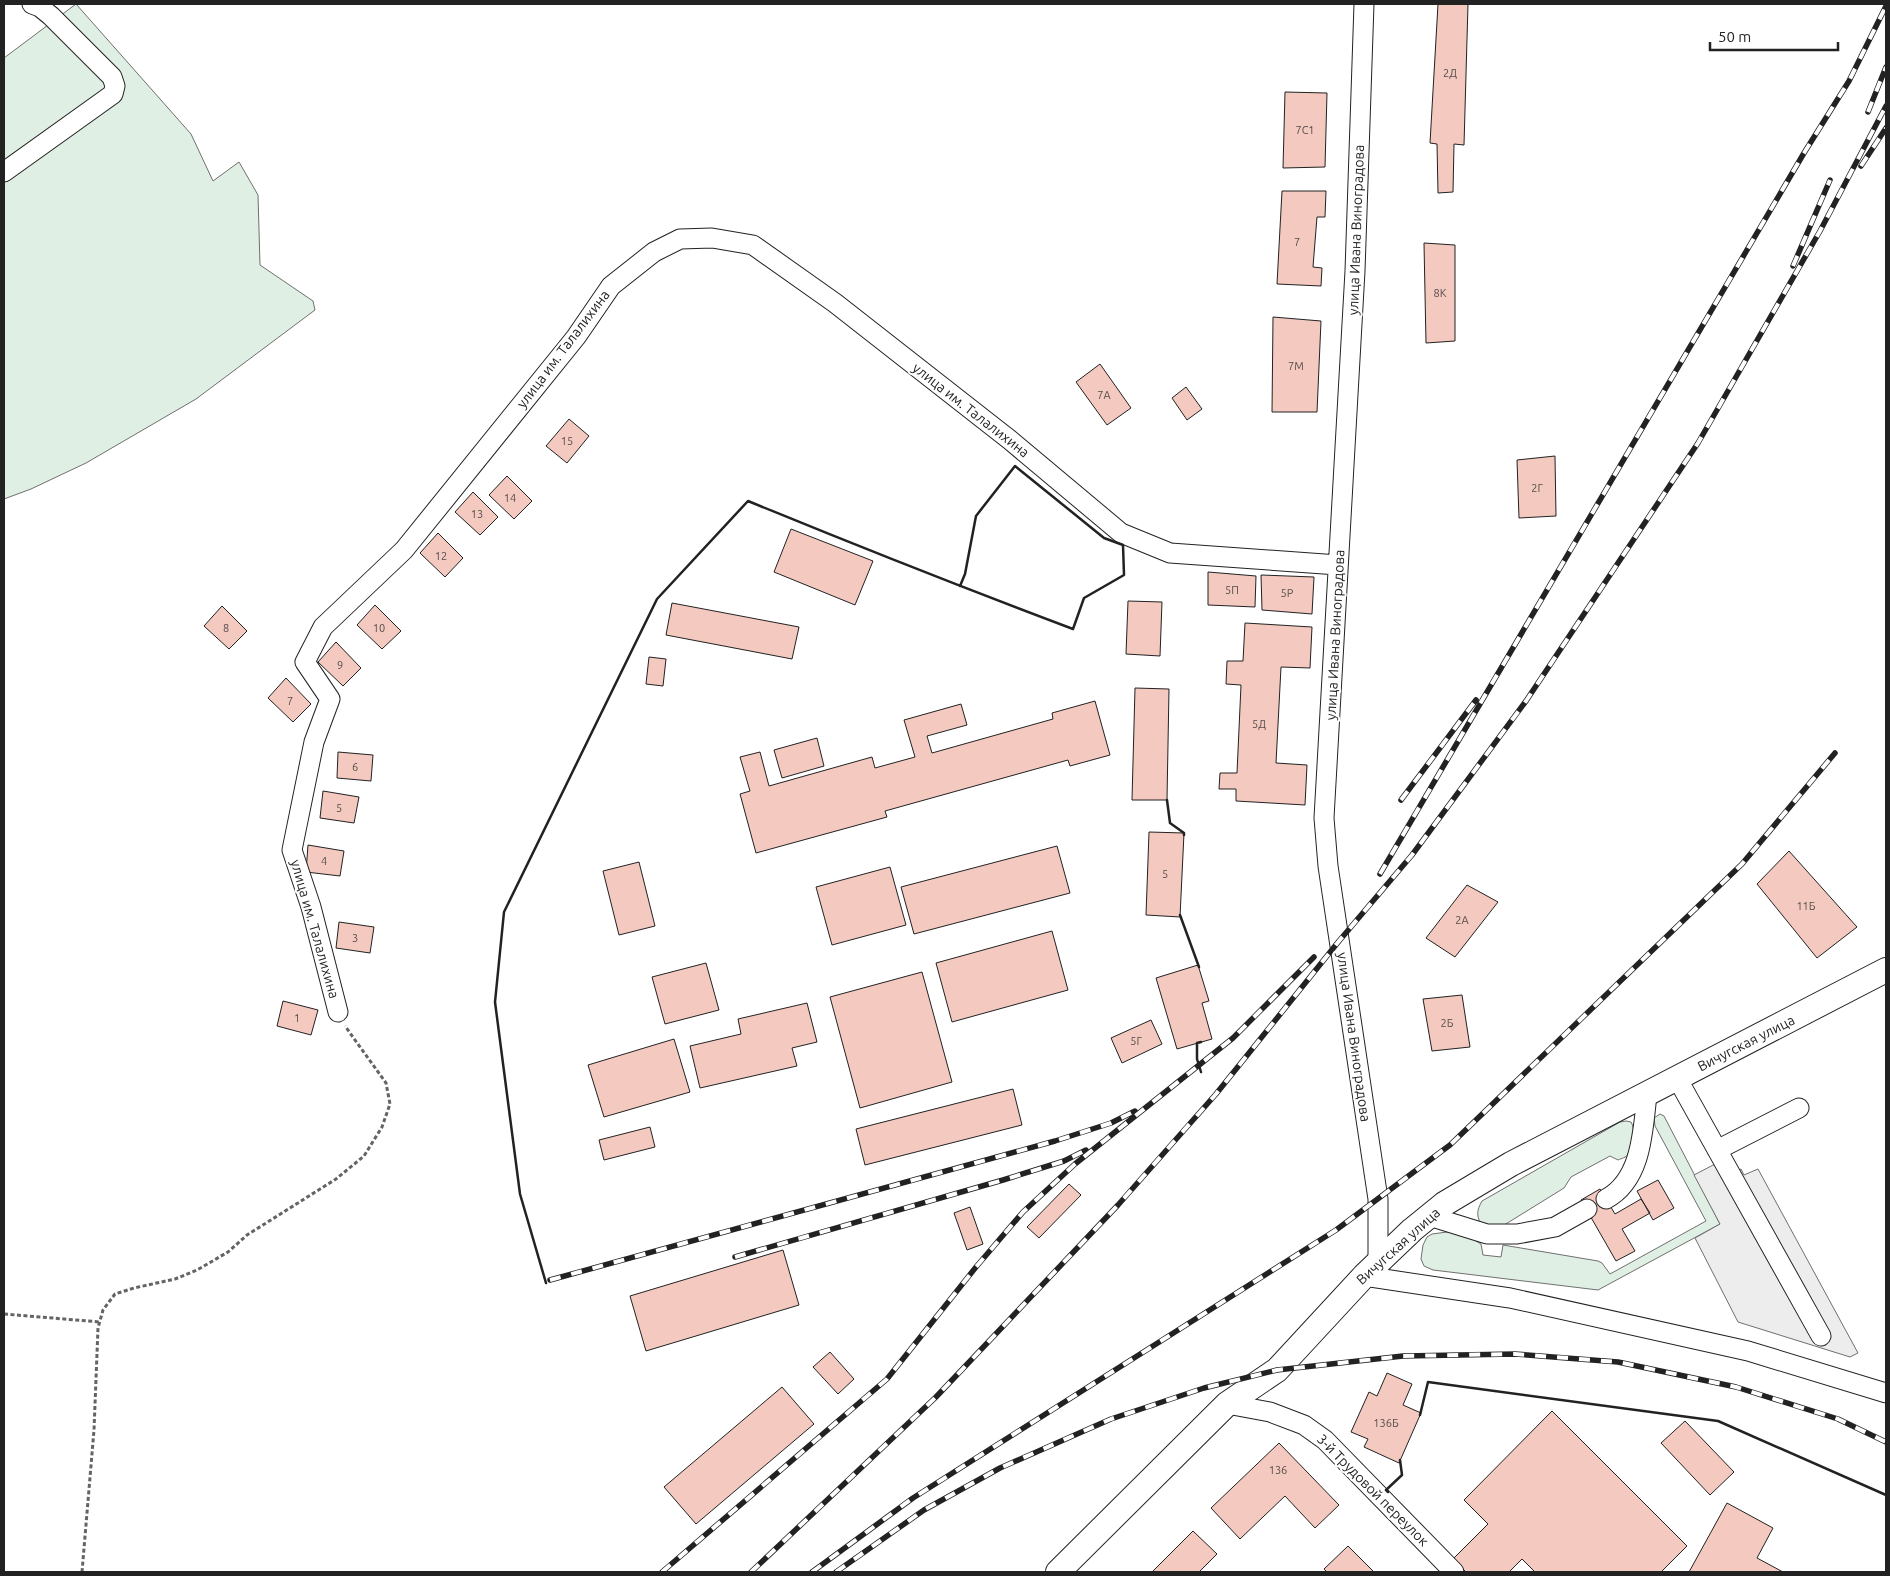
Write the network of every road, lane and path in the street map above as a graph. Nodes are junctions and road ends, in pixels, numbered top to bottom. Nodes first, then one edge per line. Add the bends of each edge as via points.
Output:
1 (32, 4) edge
2 (1364, 4) edge
3 (4, 172) edge
4 (1338, 566) junction
5 (1886, 970) edge
6 (338, 1012) joint
7 (1677, 1078) junction
8 (1647, 1094) junction
9 (1800, 1108) dead end
10 (1717, 1150) junction
11 (1606, 1199) dead end
12 (1587, 1209) dead end
13 (1429, 1216) junction
14 (1371, 1269) junction
15 (4, 1314) edge
16 (100, 1322) junction
17 (1821, 1336) dead end
18 (1886, 1394) edge
19 (1226, 1404) junction
20 (82, 1572) edge
21 (1058, 1572) edge
22 (1454, 1572) edge

1 - 3 street via 40,6 51,16 112,77 115,86 112,94
2 - 4 street, улица Ивана Виноградова via 1355,271
4 - 6 street, улица им. Талалихина via 1170,553 1120,533 1002,434 835,303 753,245 712,238 680,239 654,252 611,286 576,337 404,550 323,627 306,662 330,699 314,742 292,850 311,906
4 - 14 street, улица Ивана Виноградова via 1324,818 1328,866 1378,1199
5 - 7 main road, Вичугская улица
6 - 16 path via 386,1083 390,1104 382,1127 364,1156 336,1179 197,1270 174,1280 115,1294 103,1310
7 - 8 main road, Вичугская улица
7 - 10 street
8 - 11 street via 1635,1162 1617,1193
8 - 13 main road, Вичугская улица via 1511,1164
9 - 10 street
10 - 17 street
12 - 13 street via 1555,1226 1517,1234 1487,1234
13 - 14 main road, Вичугская улица
14 - 18 street via 1748,1351
14 - 19 main road, Вичугская улица via 1277,1370
15 - 16 path
16 - 20 path
19 - 21 main road, Вичугская улица
19 - 22 street, 3-й Трудовой переулок via 1270,1412 1304,1425 1325,1440

